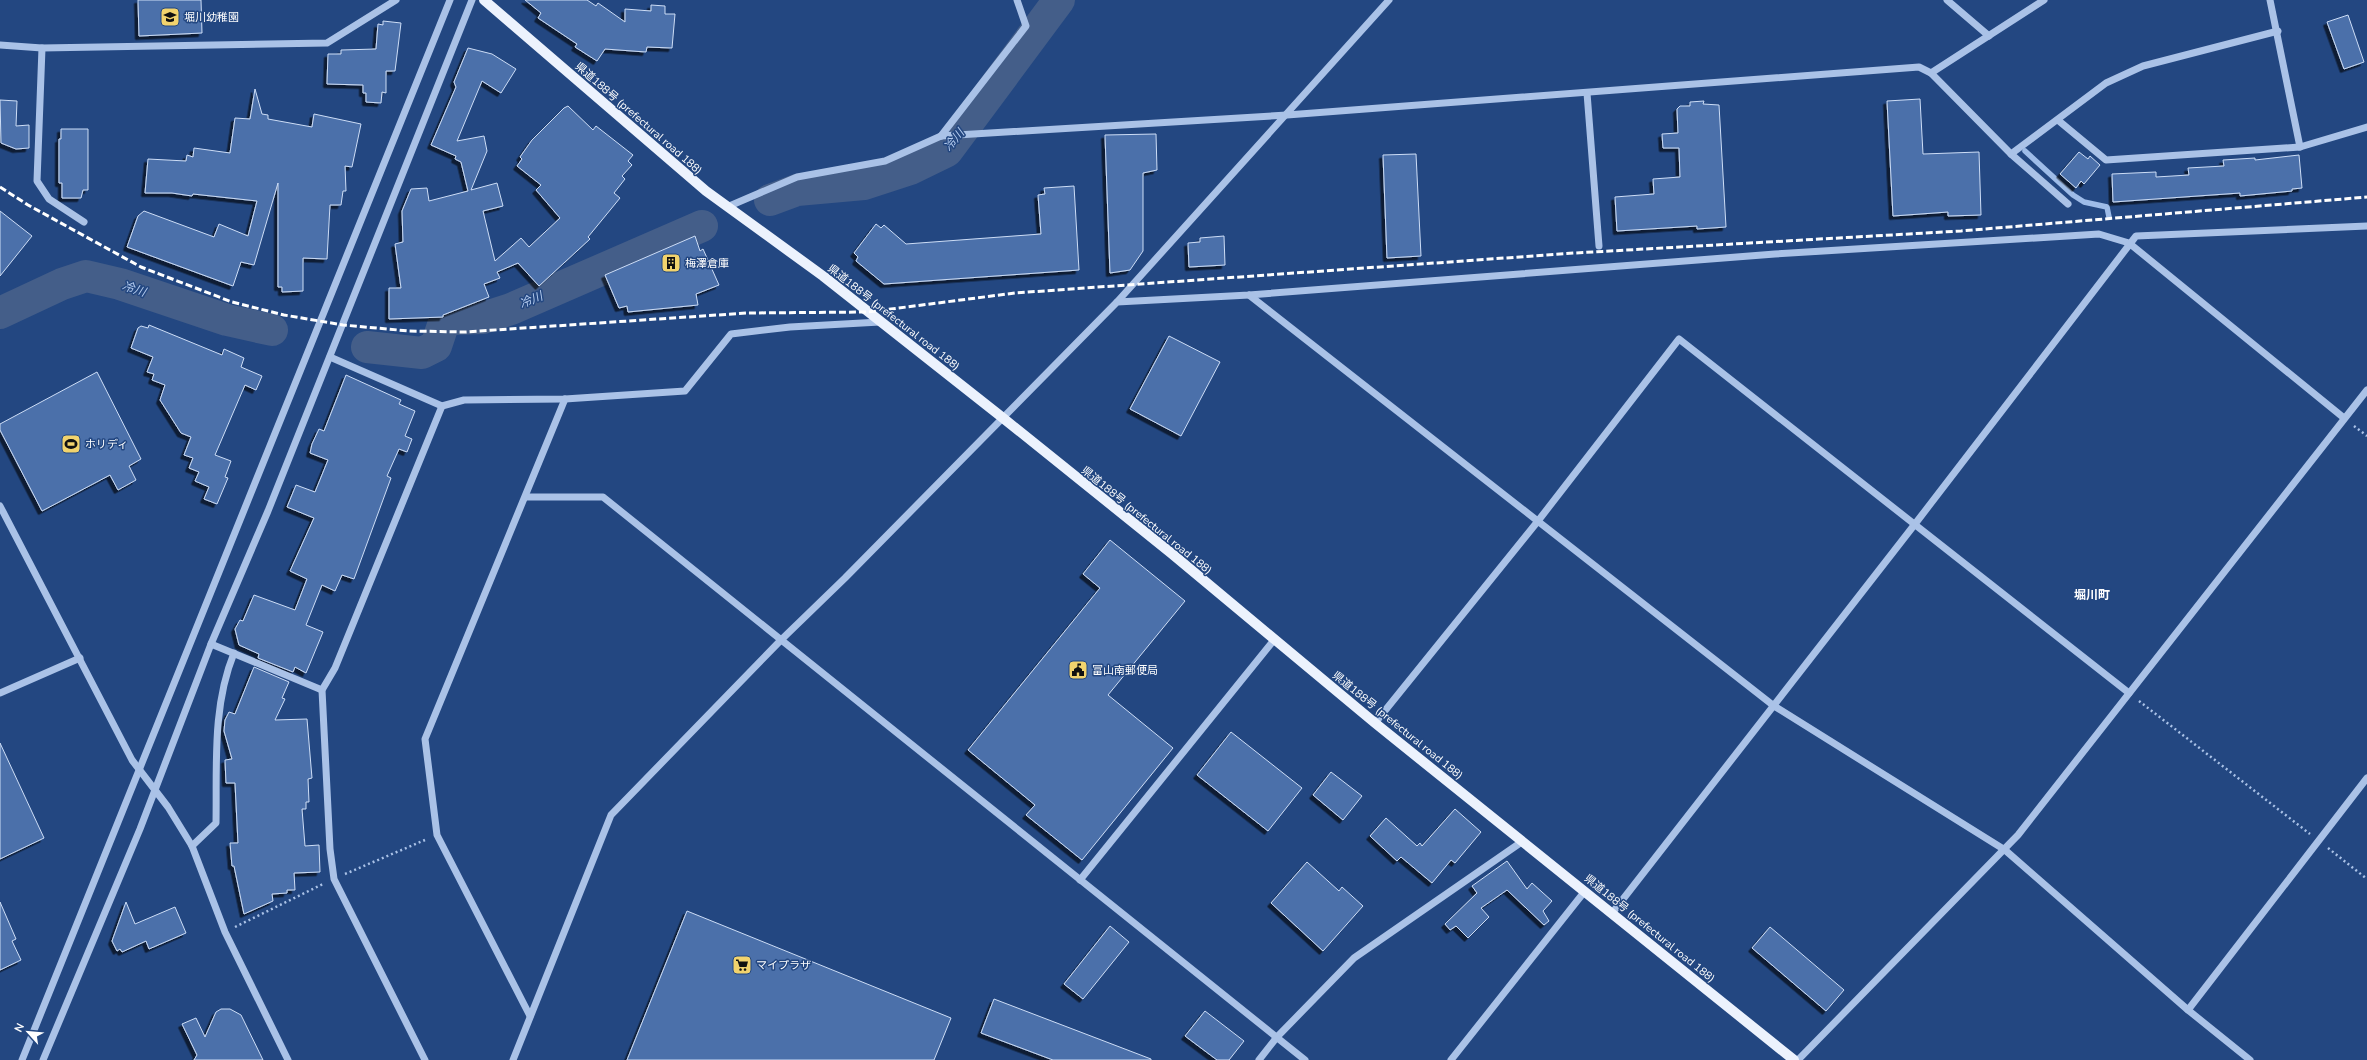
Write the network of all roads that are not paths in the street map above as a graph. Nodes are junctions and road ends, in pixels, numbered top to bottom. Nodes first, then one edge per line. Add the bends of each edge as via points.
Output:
1 (396, 0) edge
2 (450, 0) edge
3 (472, 0) edge
4 (484, 0) edge
5 (1017, 0) edge
6 (1389, 0) edge
7 (1947, 0) edge
8 (2044, 0) edge
9 (2270, 0) edge
10 (2278, 31) junction
11 (1989, 36) junction
12 (0, 45) edge
13 (42, 48) junction
14 (1930, 72) junction
15 (1588, 93) junction
16 (1287, 115) junction
17 (2059, 120) junction
18 (2367, 127) edge
19 (941, 136) junction
20 (2300, 147) junction
21 (2011, 154) junction
22 (2068, 204) dead end
23 (727, 206) junction
24 (84, 222) dead end
25 (2367, 226) edge
26 (2129, 244) junction
27 (1599, 246) dead end
28 (1249, 295) junction
29 (1117, 302) junction
30 (880, 322) junction
31 (330, 357) junction
32 (2367, 390) edge
33 (565, 399) junction
34 (442, 406) junction
35 (1003, 418) junction
36 (2344, 418) junction
37 (526, 497) junction
38 (0, 506) edge
39 (1538, 521) junction
40 (1915, 524) junction
41 (781, 640) junction
42 (1274, 640) junction
43 (211, 644) junction
44 (234, 653) junction
45 (80, 658) junction
46 (322, 690) junction
47 (0, 693) edge
48 (2129, 693) junction
49 (1774, 706) junction
50 (1375, 724) junction
51 (140, 770) junction
52 (2367, 778) edge
53 (154, 791) junction
54 (1523, 841) junction
55 (192, 846) junction
56 (2005, 850) junction
57 (1080, 880) junction
58 (1585, 891) junction
59 (1613, 912) junction
60 (2188, 1010) junction
61 (530, 1016) junction
62 (1277, 1037) junction
63 (22, 1060) edge
64 (43, 1060) edge
65 (288, 1060) edge
66 (425, 1060) edge
67 (514, 1060) edge
68 (1258, 1060) edge
69 (1305, 1060) edge
70 (1451, 1060) edge
71 (1794, 1060) edge
72 (1798, 1060) edge
73 (2250, 1060) edge

1 - 13 street via 327,43
2 - 51 street
3 - 31 street
4 - 23 main road, 県道188号 (prefectural road 188) via 700,186
5 - 19 street via 1026,26
6 - 16 street
7 - 11 street
8 - 11 street
9 - 10 street
10 - 17 street via 2143,66 2106,83
10 - 20 street
11 - 14 street
12 - 13 street
13 - 24 street via 37,181 49,200
14 - 15 street via 1919,67
14 - 21 street
15 - 16 street
15 - 27 street
16 - 19 street
16 - 29 street
17 - 20 street via 2106,160
17 - 21 street
18 - 20 street
19 - 23 street via 885,161 797,177
21 - 22 street
23 - 30 main road, 県道188号 (prefectural road 188) via 823,276
25 - 26 street via 2136,236
26 - 28 street via 2099,234 1775,254
26 - 36 street
26 - 40 street
28 - 29 street
28 - 39 street
29 - 35 street
30 - 33 street via 790,327 731,334 685,391
30 - 35 main road, 県道188号 (prefectural road 188)
31 - 34 street
31 - 43 street
32 - 36 street
33 - 34 street via 464,400
33 - 37 street
34 - 46 street via 335,668
35 - 41 street
35 - 42 main road, 県道188号 (prefectural road 188) via 1171,553
36 - 48 street
37 - 41 street via 603,497
37 - 61 street via 425,739 437,835
38 - 45 street
39 - 40 street via 1679,339
39 - 49 street
39 - 50 street
40 - 48 street
40 - 49 street
41 - 57 street
41 - 61 street via 611,816
42 - 50 main road, 県道188号 (prefectural road 188)
42 - 57 street
43 - 44 street
43 - 53 street
44 - 46 street
44 - 55 street via 218,707 216,823
45 - 47 street
45 - 51 street via 132,760
46 - 66 street via 330,849 334,879
48 - 56 street
49 - 56 street
49 - 59 street
50 - 54 main road, 県道188号 (prefectural road 188)
51 - 53 street
51 - 63 street
52 - 60 street
53 - 55 street via 168,807
53 - 64 street
54 - 58 main road, 県道188号 (prefectural road 188)
54 - 62 street via 1354,958
55 - 65 street via 225,932
56 - 60 street
56 - 72 street
57 - 62 street
58 - 59 main road, 県道188号 (prefectural road 188)
58 - 70 street
59 - 71 main road, 県道188号 (prefectural road 188)
60 - 73 street
61 - 67 street
62 - 68 street
62 - 69 street

